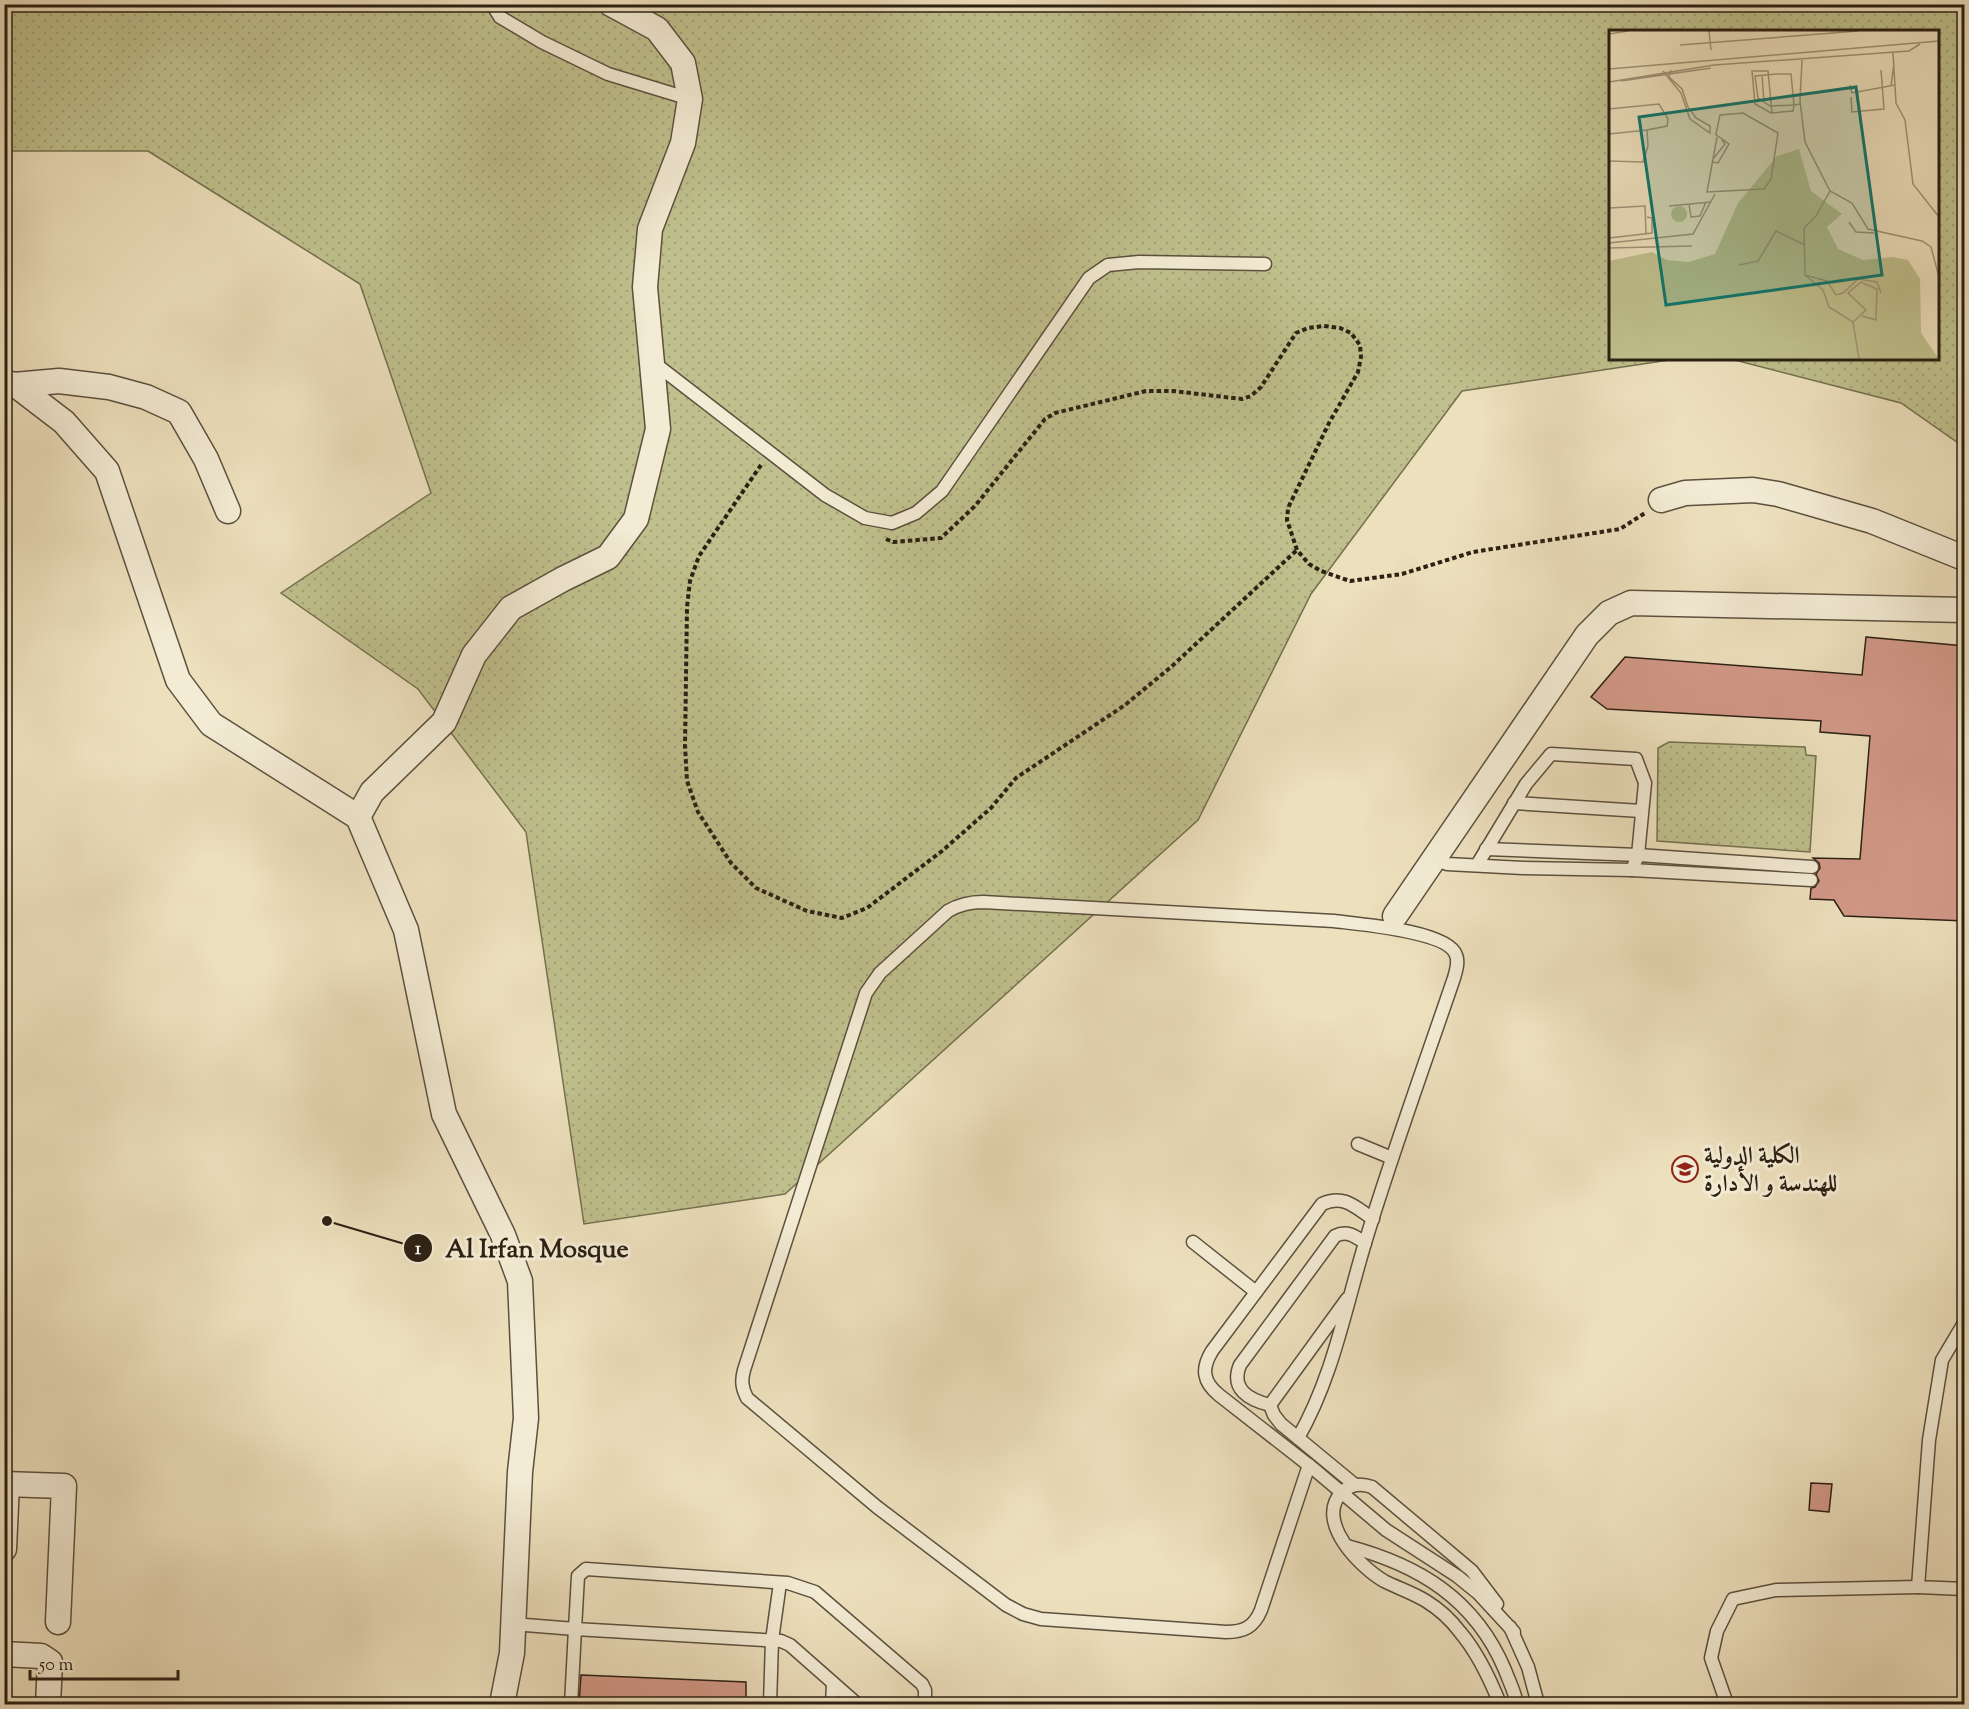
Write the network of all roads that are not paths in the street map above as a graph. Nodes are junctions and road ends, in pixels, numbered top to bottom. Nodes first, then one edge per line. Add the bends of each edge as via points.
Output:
1 (492, 4) edge
2 (611, 4) edge
3 (690, 99) junction
4 (1265, 264) dead end
5 (652, 362) junction
6 (9, 384) edge
7 (1661, 500) road end
8 (228, 511) dead end
9 (1965, 558) edge
10 (1965, 610) edge
11 (1514, 803) junction
12 (1641, 811) junction
13 (358, 817) junction
14 (1486, 849) junction
15 (1638, 855) junction
16 (1434, 859) junction
17 (1477, 865) junction
18 (1632, 870) junction
19 (1391, 922) junction
20 (1358, 1144) dead end
21 (1392, 1158) junction
22 (1373, 1219) junction
23 (1193, 1242) dead end
24 (1365, 1243) junction
25 (1256, 1292) junction
26 (1351, 1293) junction
27 (1965, 1323) edge
28 (1244, 1394) junction
29 (1270, 1405) junction
30 (1233, 1407) junction
31 (1298, 1438) junction
32 (1309, 1465) junction
33 (6, 1484) edge
34 (1354, 1485) junction
35 (1342, 1492) junction
36 (1347, 1546) junction
37 (4, 1549) edge
38 (780, 1583) junction
39 (1918, 1587) junction
40 (1965, 1589) edge
41 (58, 1622) dead end
42 (513, 1624) junction
43 (575, 1629) junction
44 (1514, 1632) junction
45 (772, 1640) junction
46 (4, 1654) edge
47 (833, 1683) junction
48 (48, 1704) edge
49 (502, 1704) edge
50 (571, 1704) edge
51 (770, 1704) edge
52 (831, 1704) edge
53 (857, 1704) edge
54 (925, 1704) edge
55 (1500, 1704) edge
56 (1517, 1704) edge
57 (1538, 1704) edge
58 (1727, 1704) edge

1 - 3 lane via 500,17 551,47 608,74
2 - 3 street via 657,29 683,63
3 - 5 street via 683,143 650,229 645,287
4 - 5 lane via 1139,262 1108,265 1089,278 942,491 916,513 892,522 865,518 825,495
5 - 13 street via 658,429 636,519 608,557 511,608 474,655 444,722 372,792
6 - 8 street via 59,381 110,387 179,412 206,459
6 - 13 street via 64,422 107,471 178,680 211,724
7 - 9 street via 1685,493 1753,490 1778,494 1872,521
10 - 16 street via 1631,603 1609,613 1587,635
11 - 12 lane
11 - 12 lane via 1551,754 1636,759 1644,783
11 - 14 lane
12 - 15 lane
13 - 42 street via 406,930 444,1114 503,1234 520,1281 526,1418
14 - 15 lane
14 - 17 lane
15 - 18 lane
15 - 18 lane via 1812,873
16 - 17 lane via 1447,864
16 - 19 street
17 - 18 lane
19 - 21 lane via 1449,945 1456,955 1457,967
19 - 32 lane via 983,902 959,905 948,911 880,973 866,993 741,1380 747,1398 877,1507 1006,1605 1041,1619 1226,1632 1249,1628 1261,1610
20 - 21 lane
21 - 22 lane
22 - 24 lane
22 - 25 lane via 1342,1200 1322,1204
23 - 25 lane
24 - 26 lane
24 - 28 lane via 1349,1233 1330,1241 1240,1365 1236,1380
25 - 30 lane via 1205,1362 1204,1375 1209,1387
26 - 29 lane
26 - 31 lane via 1324,1386
27 - 39 lane via 1942,1360 1929,1440
28 - 29 lane
28 - 30 lane
29 - 31 lane via 1277,1420
30 - 32 lane
31 - 34 lane
32 - 35 lane
33 - 37 street
33 - 41 street via 64,1486
34 - 35 lane
34 - 44 lane via 1372,1487 1472,1571
35 - 36 lane via 1333,1515 1335,1527
35 - 44 lane via 1386,1530 1478,1593
36 - 55 lane via 1370,1571 1427,1602 1461,1632
36 - 56 lane via 1404,1565 1459,1602 1488,1636
38 - 43 lane via 586,1569 578,1576
38 - 45 lane
38 - 54 lane via 815,1592 922,1684
39 - 40 lane
39 - 58 lane via 1776,1590 1733,1599 1717,1631 1711,1658
42 - 43 lane
42 - 49 street
43 - 45 lane
43 - 50 lane
44 - 57 lane
45 - 47 lane via 790,1645
45 - 51 lane
46 - 48 street via 41,1656 50,1662
47 - 52 lane
47 - 53 lane

